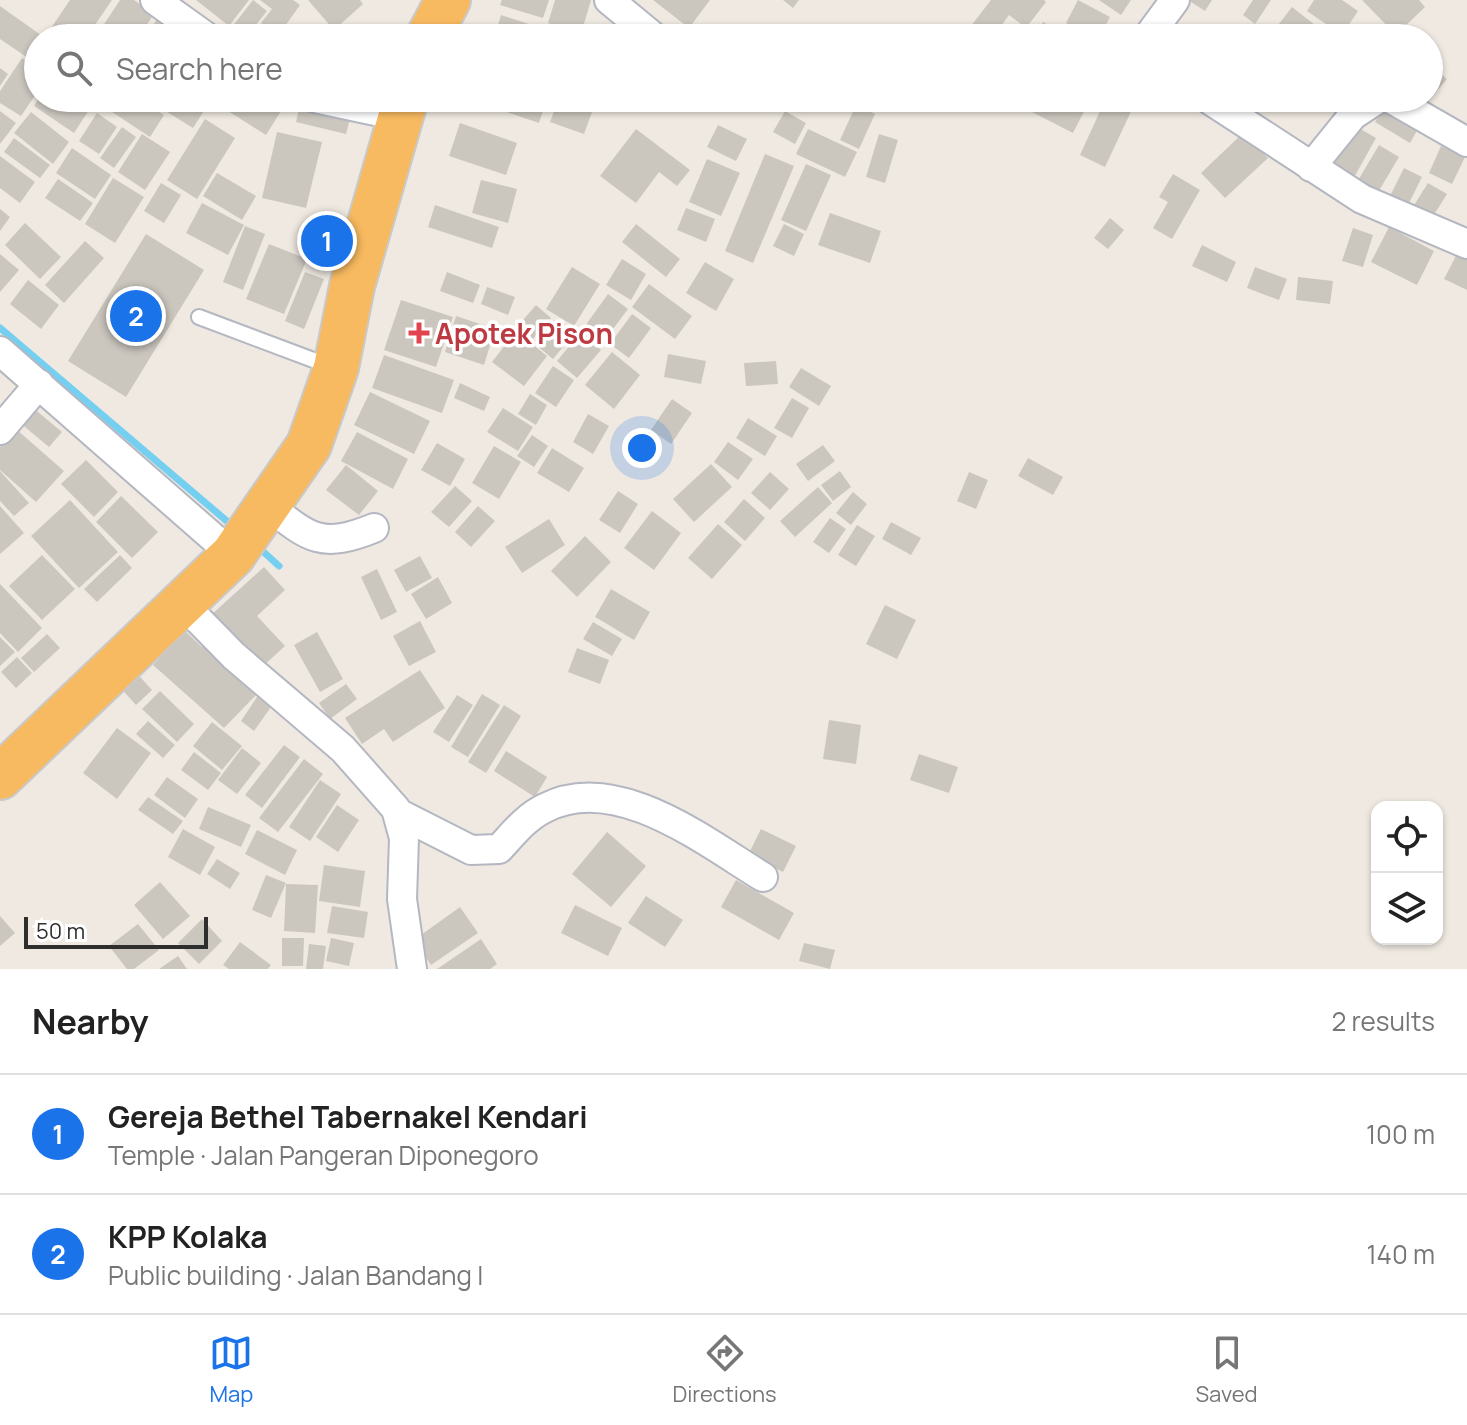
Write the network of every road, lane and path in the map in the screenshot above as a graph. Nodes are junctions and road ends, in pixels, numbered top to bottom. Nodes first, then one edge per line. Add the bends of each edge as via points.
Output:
1 (155, 0) edge
2 (448, 0) edge
3 (609, 0) edge
4 (1175, 0) edge
5 (188, 24) edge
6 (435, 24) edge
7 (638, 24) edge
8 (1157, 24) edge
9 (401, 112) edge
10 (1228, 112) edge
11 (1358, 112) edge
12 (1414, 112) edge
13 (1467, 142) edge
14 (1311, 167) junction
15 (1467, 244) edge
16 (199, 317) dead end
17 (0, 351) edge
18 (336, 368) junction
19 (39, 384) junction
20 (0, 430) edge
21 (374, 528) dead end
22 (249, 533) junction
23 (184, 605) junction
24 (0, 777) edge
25 (400, 814) junction
26 (763, 877) dead end
27 (412, 969) edge

1 - 5 street
2 - 6 highway
3 - 7 street
4 - 8 street
9 - 18 highway via 352,286
10 - 14 street
11 - 14 street
12 - 13 street
14 - 15 street via 1362,199
16 - 18 lane
17 - 19 street
18 - 22 highway via 309,445
19 - 20 street
19 - 22 street
21 - 22 street via 318,540
22 - 23 highway
23 - 24 highway
23 - 25 street via 234,656 343,749
25 - 26 street via 471,850 499,849 545,807 573,799 621,799
25 - 27 street via 404,934

